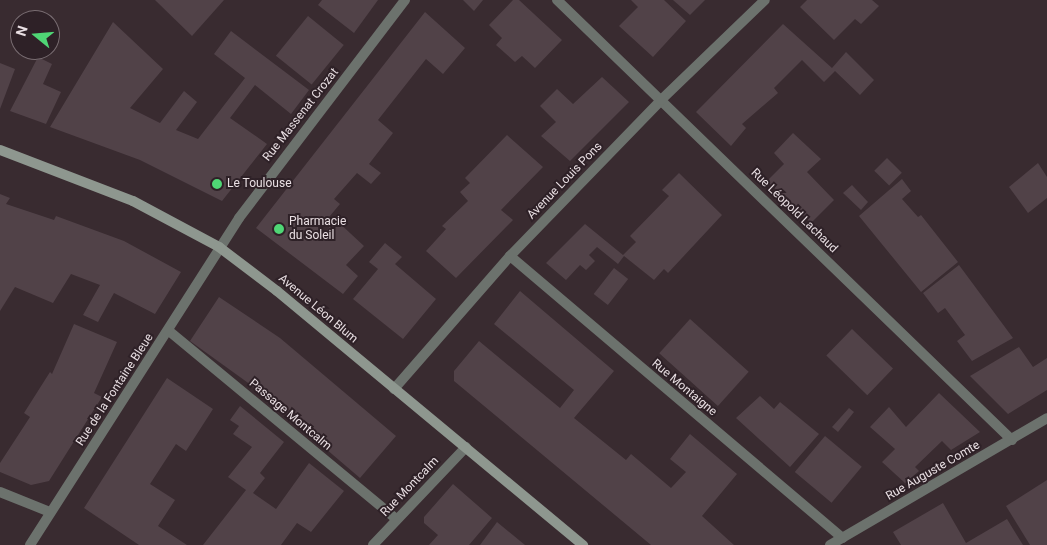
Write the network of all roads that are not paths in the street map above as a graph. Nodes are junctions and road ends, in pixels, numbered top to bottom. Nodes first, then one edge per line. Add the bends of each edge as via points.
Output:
1 (405, 0) edge
2 (557, 0) edge
3 (763, 1) edge
4 (661, 100) junction
5 (0, 150) edge
6 (219, 248) junction
7 (510, 256) junction
8 (169, 332) junction
9 (394, 389) junction
10 (1047, 418) edge
11 (1012, 440) junction
12 (466, 447) junction
13 (0, 492) edge
14 (50, 512) junction
15 (395, 518) junction
16 (842, 538) junction
17 (30, 545) edge
18 (372, 545) edge
19 (583, 545) edge
20 (830, 545) edge

1 - 6 street, Rue Massenat Crozat
2 - 4 street, Rue Léopold Lachaud
3 - 4 street, Avenue Louis Pons
4 - 7 street, Avenue Louis Pons
4 - 11 street, Rue Léopold Lachaud
5 - 6 main road, Avenue Léon Blum via 133,201
6 - 8 street, Rue de la Fontaine Bleue
6 - 9 main road, Avenue Léon Blum
7 - 9 street, Avenue Louis Pons
7 - 16 street, Rue Montaigne
8 - 14 street, Rue de la Fontaine Bleue
8 - 15 street, Passage Montcalm
9 - 12 main road, Avenue Léon Blum
10 - 11 street, Rue Auguste Comte
11 - 16 street, Rue Auguste Comte
12 - 15 street, Rue Montcalm
12 - 19 main road, Avenue Léon Blum
13 - 14 street
14 - 17 street, Rue de la Fontaine Bleue
15 - 18 street, Rue Montcalm
16 - 20 street, Rue Auguste Comte

